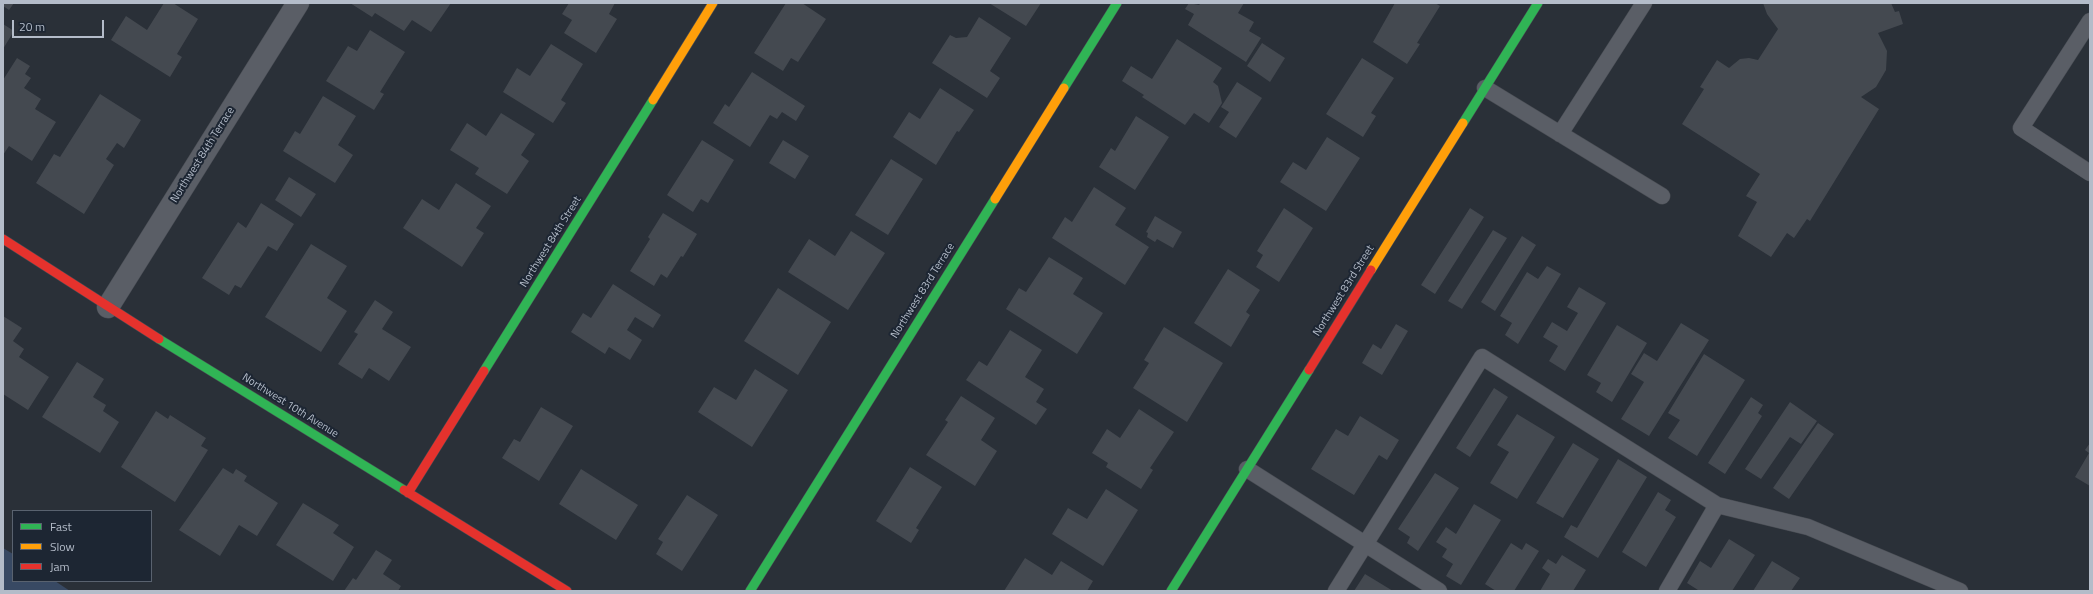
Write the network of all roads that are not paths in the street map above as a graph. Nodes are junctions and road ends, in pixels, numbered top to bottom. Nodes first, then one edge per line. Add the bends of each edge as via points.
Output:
1 (298, 3) edge
2 (714, 3) edge
3 (1117, 3) edge
4 (1538, 3) edge
5 (1644, 3) edge
6 (2090, 20) edge
7 (1485, 88) junction
8 (1560, 134) junction
9 (2090, 173) edge
10 (1662, 196) dead end
11 (3, 239) edge
12 (108, 307) junction
13 (1247, 469) junction
14 (408, 493) junction
15 (1717, 505) junction
16 (1366, 546) junction
17 (567, 591) edge
18 (750, 591) edge
19 (1171, 591) edge
20 (1336, 591) edge
21 (1439, 591) edge
22 (1667, 591) edge
23 (1960, 591) edge

1 - 12 street, Northwest 84th Terrace
2 - 14 street, Northwest 84th Street
3 - 18 street, Northwest 83rd Terrace
4 - 7 street, Northwest 83rd Street
5 - 8 lane
6 - 9 lane via 2021,128
7 - 8 lane
7 - 13 street, Northwest 83rd Street
8 - 10 lane
11 - 12 street, Northwest 10th Avenue
12 - 14 street, Northwest 10th Avenue
13 - 16 lane
13 - 19 street, Northwest 83rd Street
14 - 17 street, Northwest 10th Avenue
15 - 16 lane via 1482,357
15 - 22 lane
15 - 23 lane via 1808,527
16 - 20 lane
16 - 21 lane

